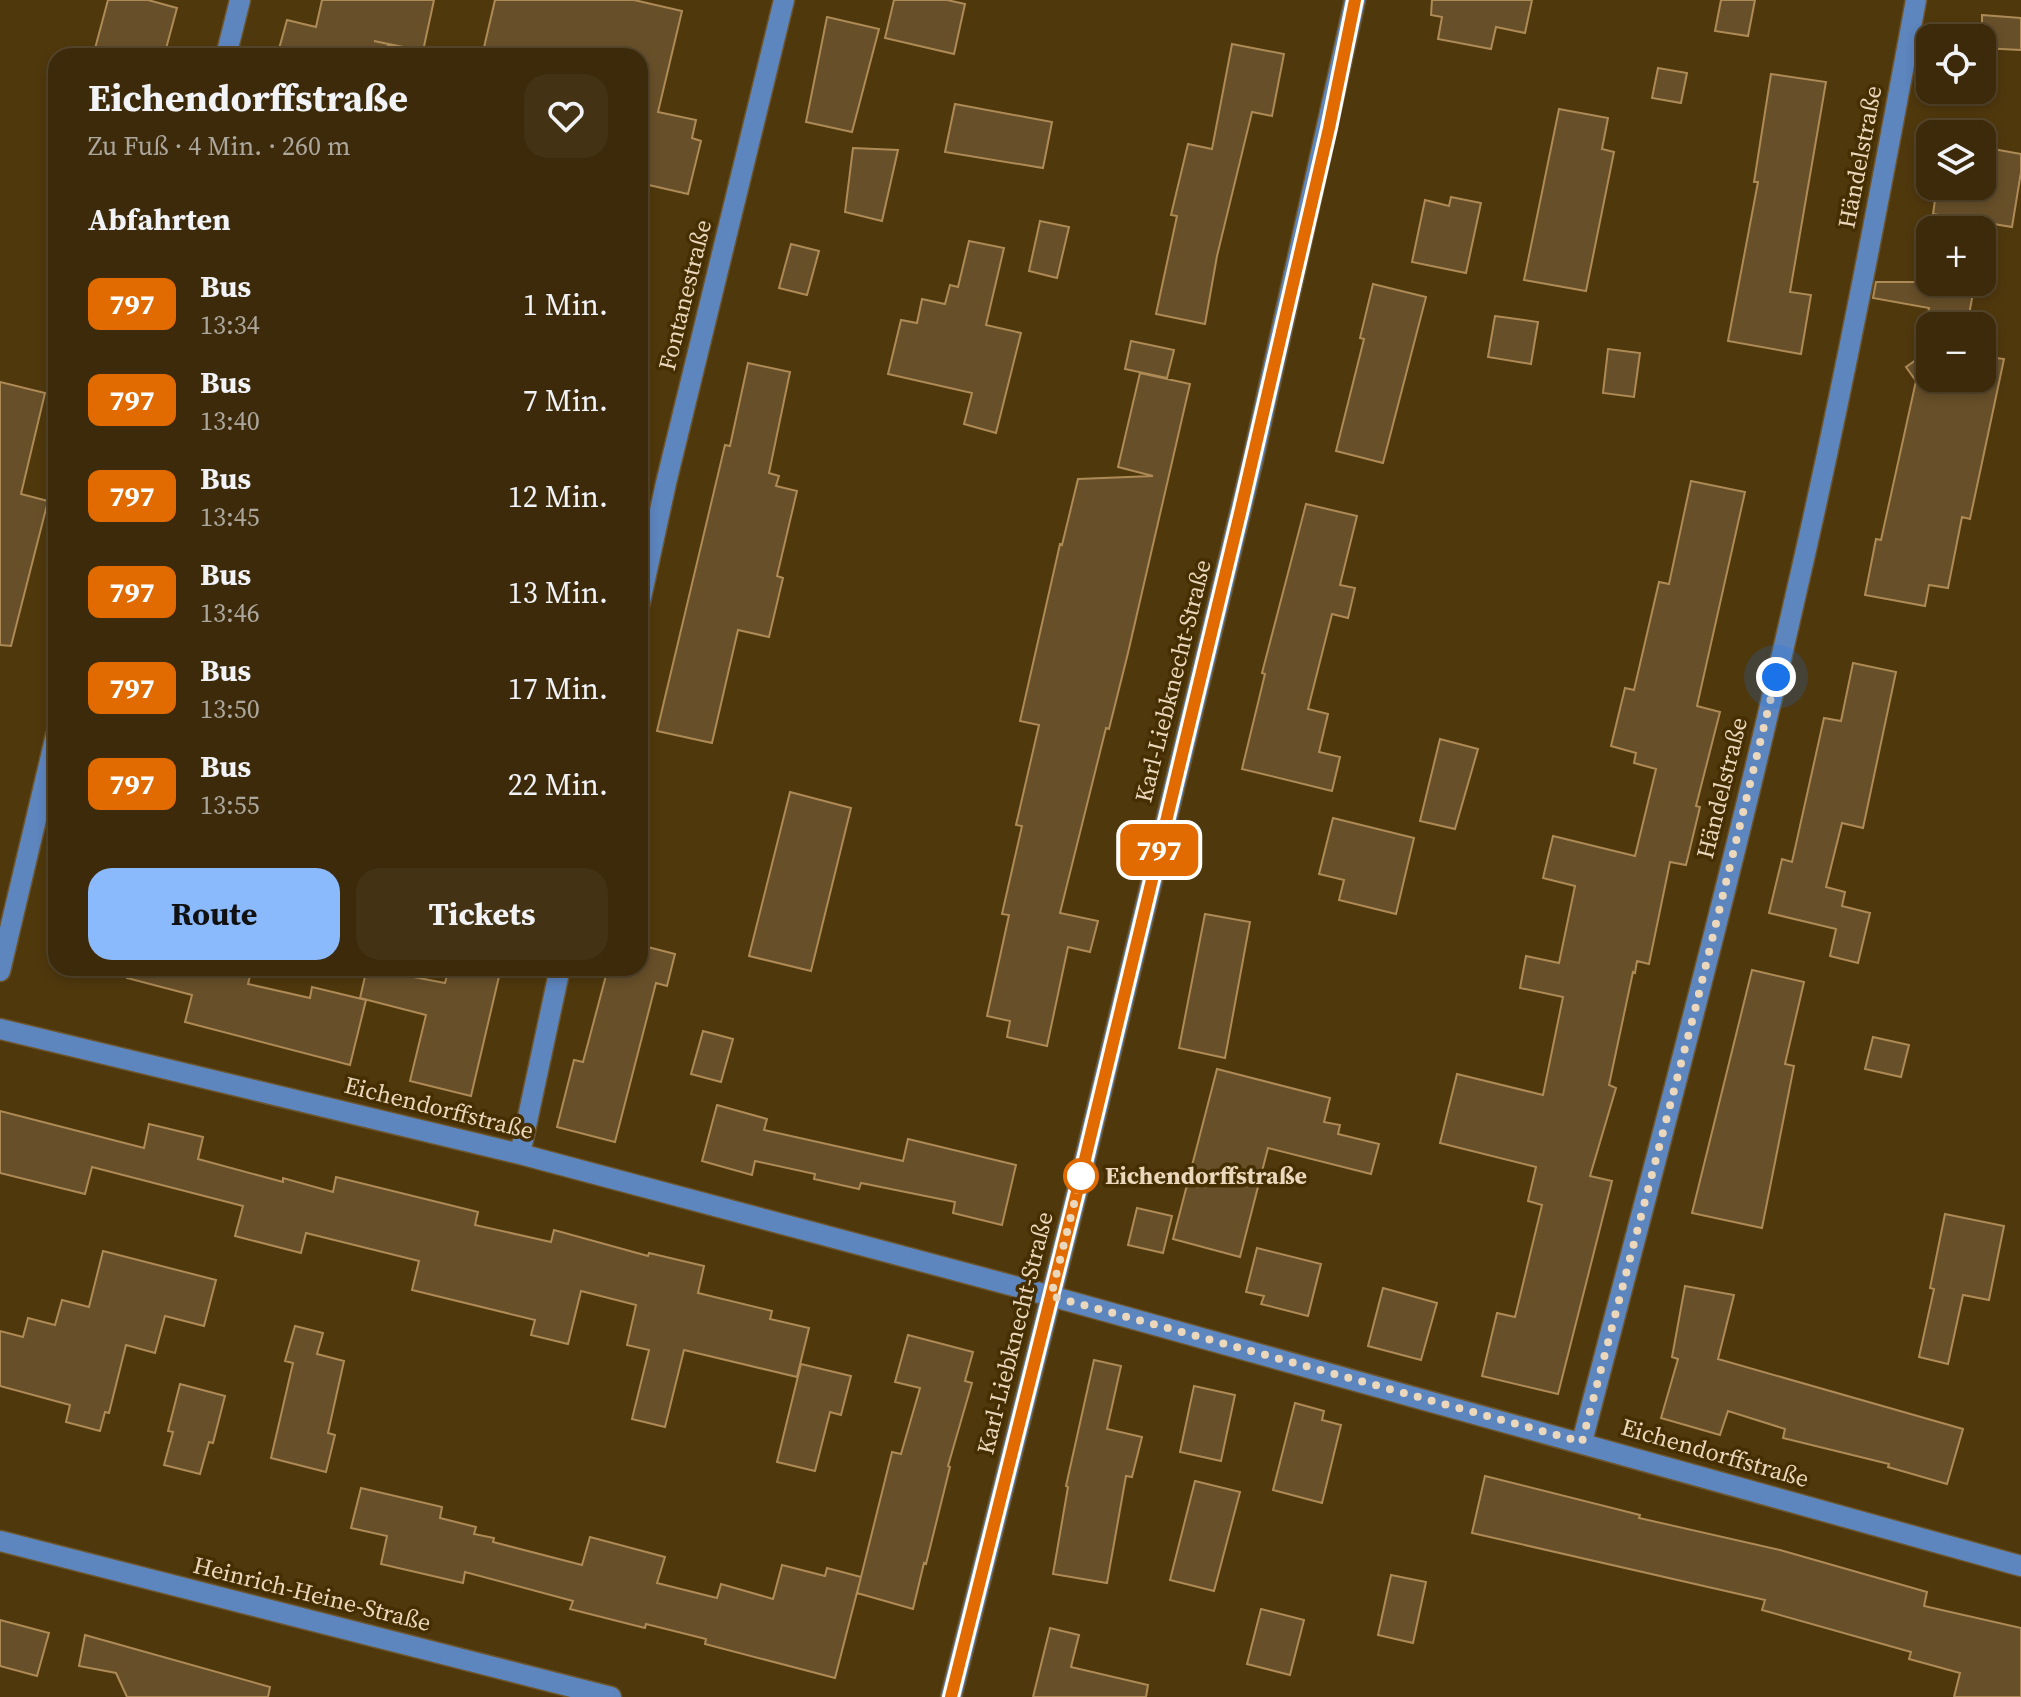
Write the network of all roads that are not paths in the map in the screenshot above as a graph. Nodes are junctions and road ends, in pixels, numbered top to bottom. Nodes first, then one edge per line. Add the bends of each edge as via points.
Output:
1 (240, 0) edge
2 (784, 0) edge
3 (1355, 0) edge
4 (1916, 0) edge
5 (228, 48) edge
6 (648, 565) edge
7 (48, 769) edge
8 (0, 971) edge
9 (558, 976) edge
10 (0, 1029) edge
11 (520, 1154) junction
12 (1051, 1296) junction
13 (1582, 1442) junction
14 (0, 1541) edge
15 (2021, 1566) edge
16 (611, 1697) edge
17 (951, 1697) edge

1 - 5 street
2 - 6 street, Fontanestraße
3 - 12 street, Karl-Liebknecht-Straße via 1253,459
4 - 13 street, Händelstraße via 1862,292 1793,607
7 - 8 street
9 - 11 street
10 - 11 street, Eichendorffstraße
11 - 12 street, Eichendorffstraße
12 - 13 street, Eichendorffstraße
12 - 17 street, Karl-Liebknecht-Straße
13 - 15 street, Eichendorffstraße
14 - 16 street, Heinrich-Heine-Straße

